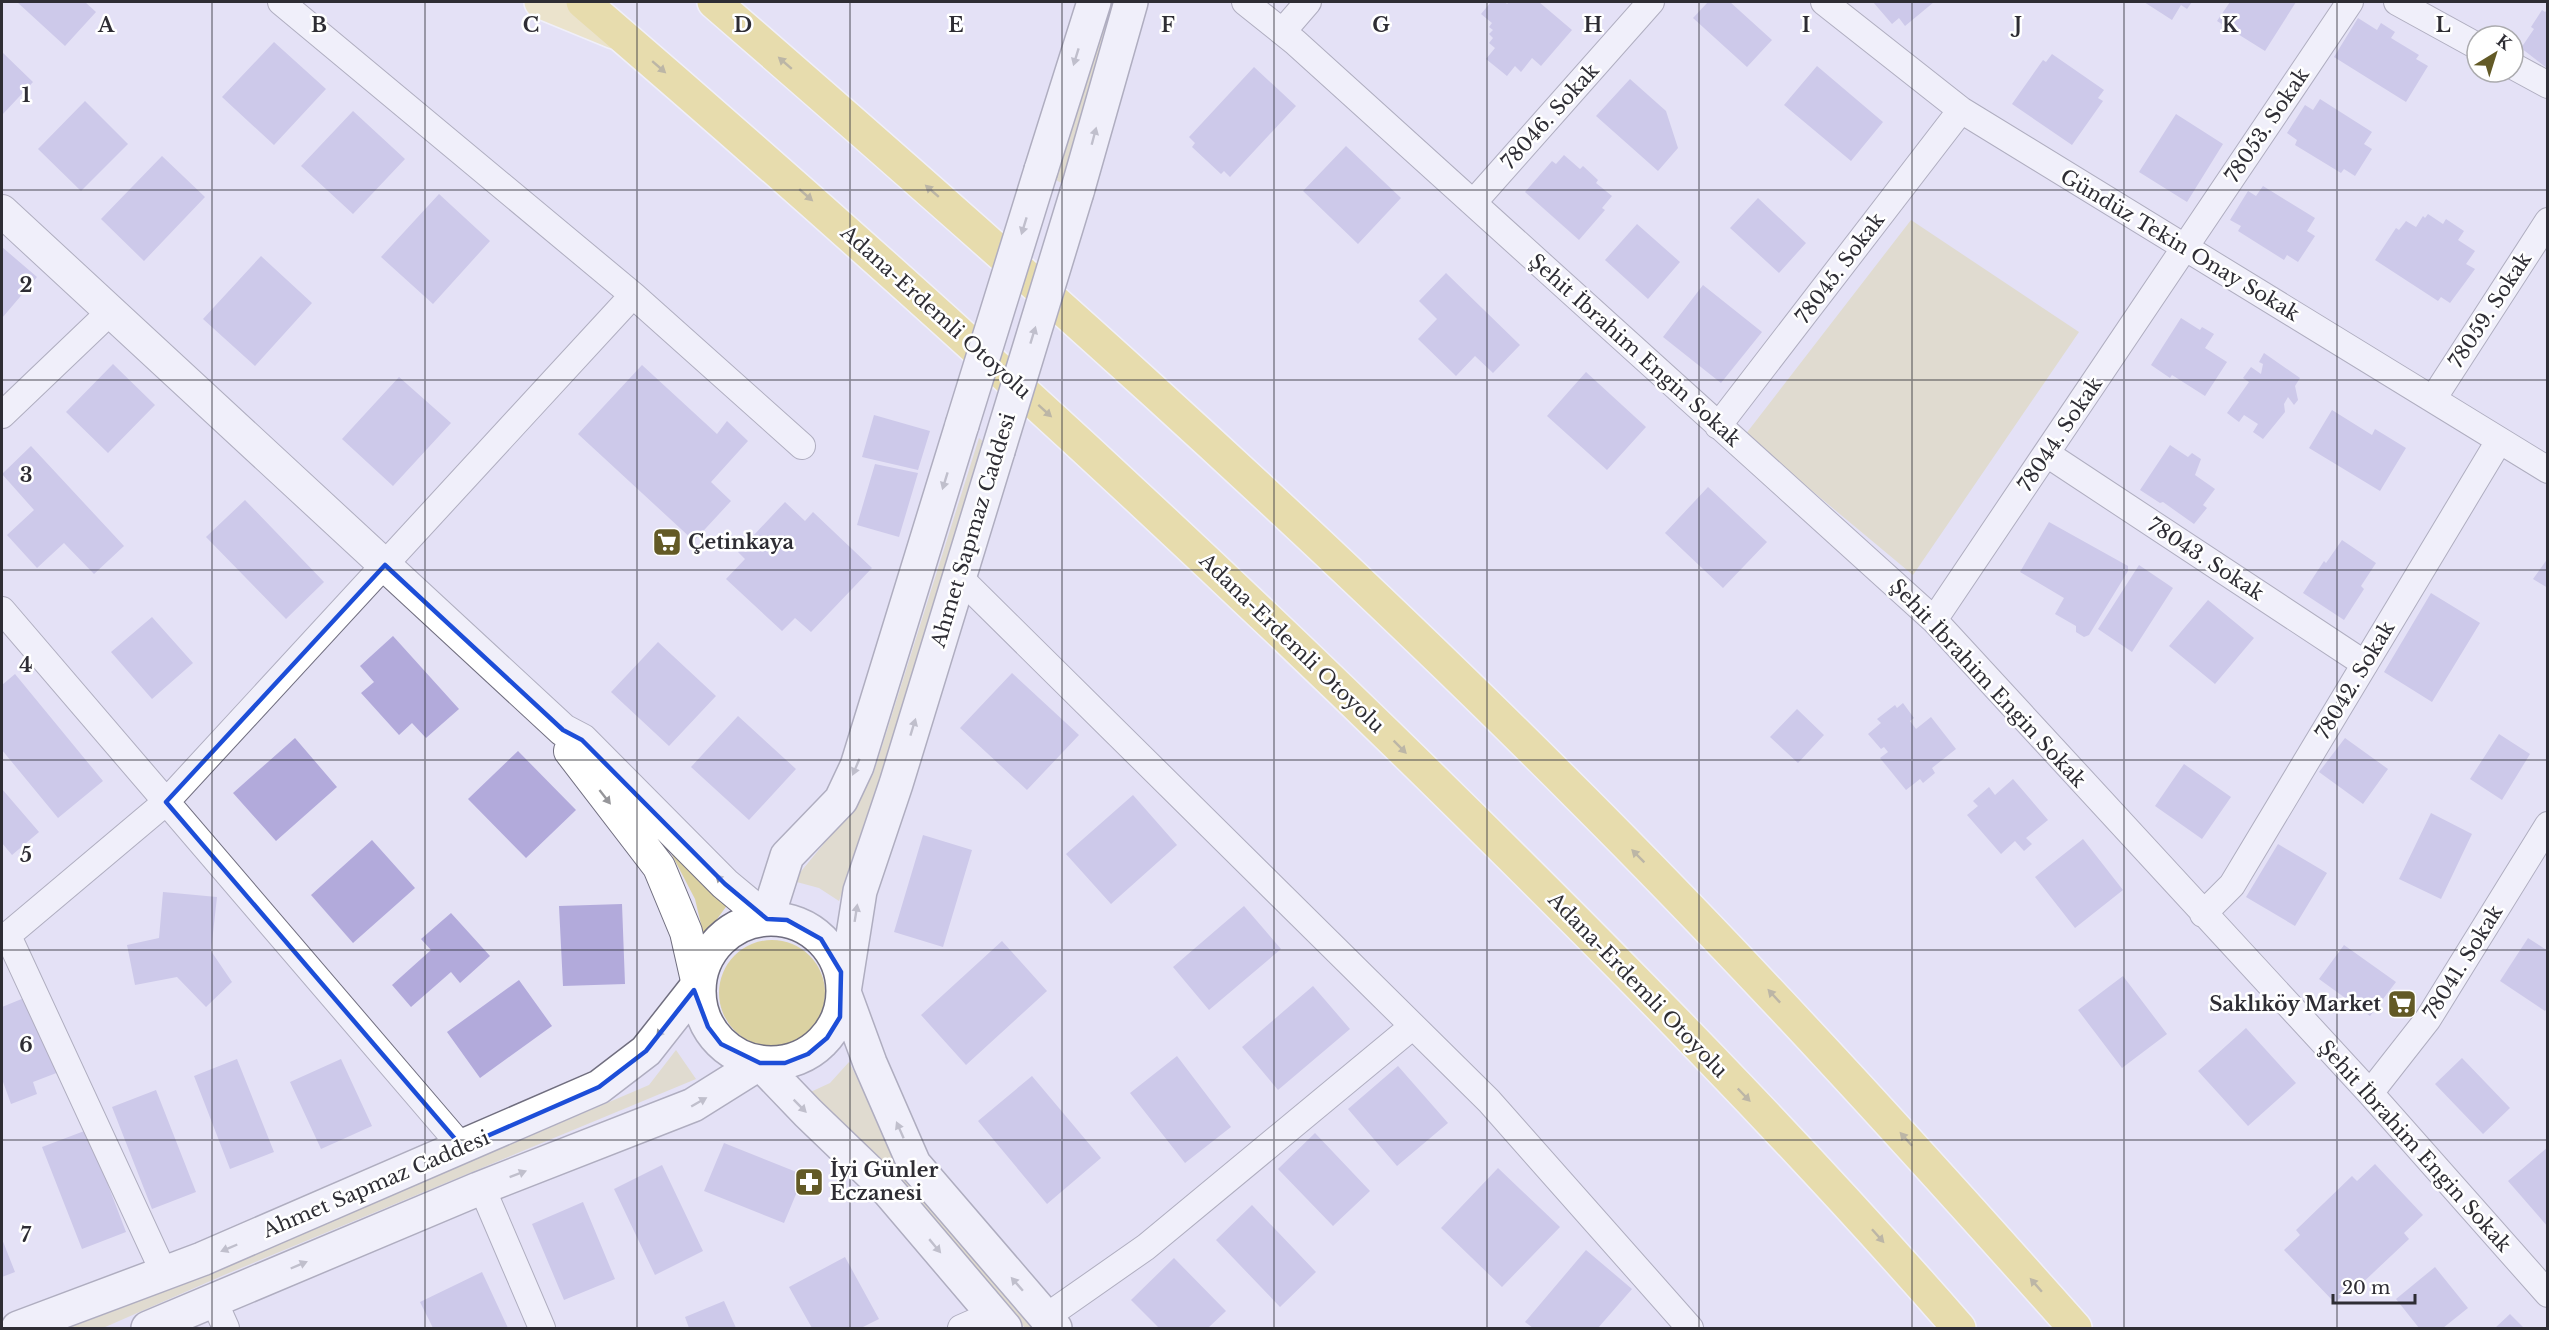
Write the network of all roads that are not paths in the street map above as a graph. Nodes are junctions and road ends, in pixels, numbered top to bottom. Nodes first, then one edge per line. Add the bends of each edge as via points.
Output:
1 (280, 2) edge
2 (541, 2) edge
3 (583, 2) edge
4 (714, 2) edge
5 (1094, 2) edge
6 (1131, 2) edge
7 (1245, 2) edge
8 (1308, 2) edge
9 (1651, 2) edge
10 (1824, 2) edge
11 (2350, 2) edge
12 (2397, 2) edge
13 (1283, 31) junction
14 (622, 35) junction
15 (2465, 39) edge
16 (2525, 73) edge
17 (2547, 85) edge
18 (1961, 110) junction
19 (1473, 203) junction
20 (2, 211) edge
21 (2547, 221) edge
22 (2184, 248) junction
23 (633, 295) junction
24 (111, 311) junction
25 (2433, 399) junction
26 (2, 415) edge
27 (1719, 426) junction
28 (2499, 441) junction
29 (802, 446) dead end
30 (2047, 454) junction
31 (2547, 471) edge
32 (385, 565) junction
33 (959, 577) junction
34 (2, 609) edge
35 (1934, 620) junction
36 (2365, 664) junction
37 (563, 730) junction
38 (166, 802) junction
39 (2547, 825) edge
40 (2203, 914) junction
41 (767, 919) junction
42 (5, 938) edge
43 (698, 985) junction
44 (844, 992) junction
45 (1413, 1026) junction
46 (760, 1063) junction
47 (2370, 1093) junction
48 (462, 1147) junction
49 (482, 1188) junction
50 (164, 1273) junction
51 (2547, 1294) edge
52 (220, 1315) edge
53 (999, 1321) edge
54 (1051, 1323) edge
55 (18, 1329) edge
56 (148, 1329) edge
57 (542, 1329) edge
58 (961, 1329) edge
59 (1690, 1329) edge
60 (1959, 1329) edge
61 (2075, 1329) edge

1 - 23 street
2 - 14 main road
3 - 14 highway, Adana-Erdemli Otoyolu
61 -> 4 highway via 1845,1072 1569,786 1268,495 976,230
5 -> 41 main road, Ahmet Sapmaz Caddesi, bridge via 857,766 840,800 787,856
33 -> 6 main road, Ahmet Sapmaz Caddesi, bridge
7 - 13 street, Şehit İbrahim Engin Sokak
8 - 13 street
9 - 19 street, 78046. Sokak
10 - 18 street, Gündüz Tekin Onay Sokak
11 - 22 street, 78053. Sokak
12 - 15 street
13 - 19 street, Şehit İbrahim Engin Sokak
14 -> 60 highway, Adana-Erdemli Otoyolu via 1074,437 1357,704 1600,944 1875,1233
16 - 17 street
18 - 22 street, Gündüz Tekin Onay Sokak
18 - 27 street, 78045. Sokak
19 - 27 street, Şehit İbrahim Engin Sokak
20 - 24 street
21 - 25 street, 78059. Sokak
22 - 25 street, Gündüz Tekin Onay Sokak
22 - 30 street, 78044. Sokak
23 - 29 street
23 - 32 street
24 - 26 street
24 - 32 street
25 - 28 street, Gündüz Tekin Onay Sokak
27 - 35 street, Şehit İbrahim Engin Sokak
28 - 31 street, Gündüz Tekin Onay Sokak
28 - 36 street, 78042. Sokak
30 - 35 street, 78044. Sokak
30 - 36 street, 78043. Sokak
32 - 37 street
32 - 38 street
44 -> 33 main road, Ahmet Sapmaz Caddesi via 860,891
33 - 45 street
34 - 38 street
35 - 40 street, Şehit İbrahim Engin Sokak
36 - 40 street, 78042. Sokak via 2232,885
41 -> 37 street via 725,884 582,740
37 -> 43 street via 571,753 659,867 686,932
38 - 42 street
38 - 48 street
39 - 47 street, 78041. Sokak via 2428,1019
40 - 47 street, Şehit İbrahim Engin Sokak
41 - 43 main road via 746,923 713,946
41 - 44 main road via 805,927 821,939 837,963
42 - 50 street
43 - 46 main road via 700,1007 721,1044 739,1057
43 -> 48 main road, Ahmet Sapmaz Caddesi via 646,1051 599,1087
44 - 46 main road via 840,1017 827,1038 808,1054 785,1063
54 -> 44 main road via 914,1164
45 - 54 street
45 - 59 street via 1489,1101
49 -> 46 main road via 693,1106
46 -> 53 main road via 886,1188
47 - 51 street, Şehit İbrahim Engin Sokak
48 -> 50 main road, Ahmet Sapmaz Caddesi
52 -> 49 main road
49 - 57 street
50 - 55 main road, Ahmet Sapmaz Caddesi
52 - 56 main road
53 - 58 street

